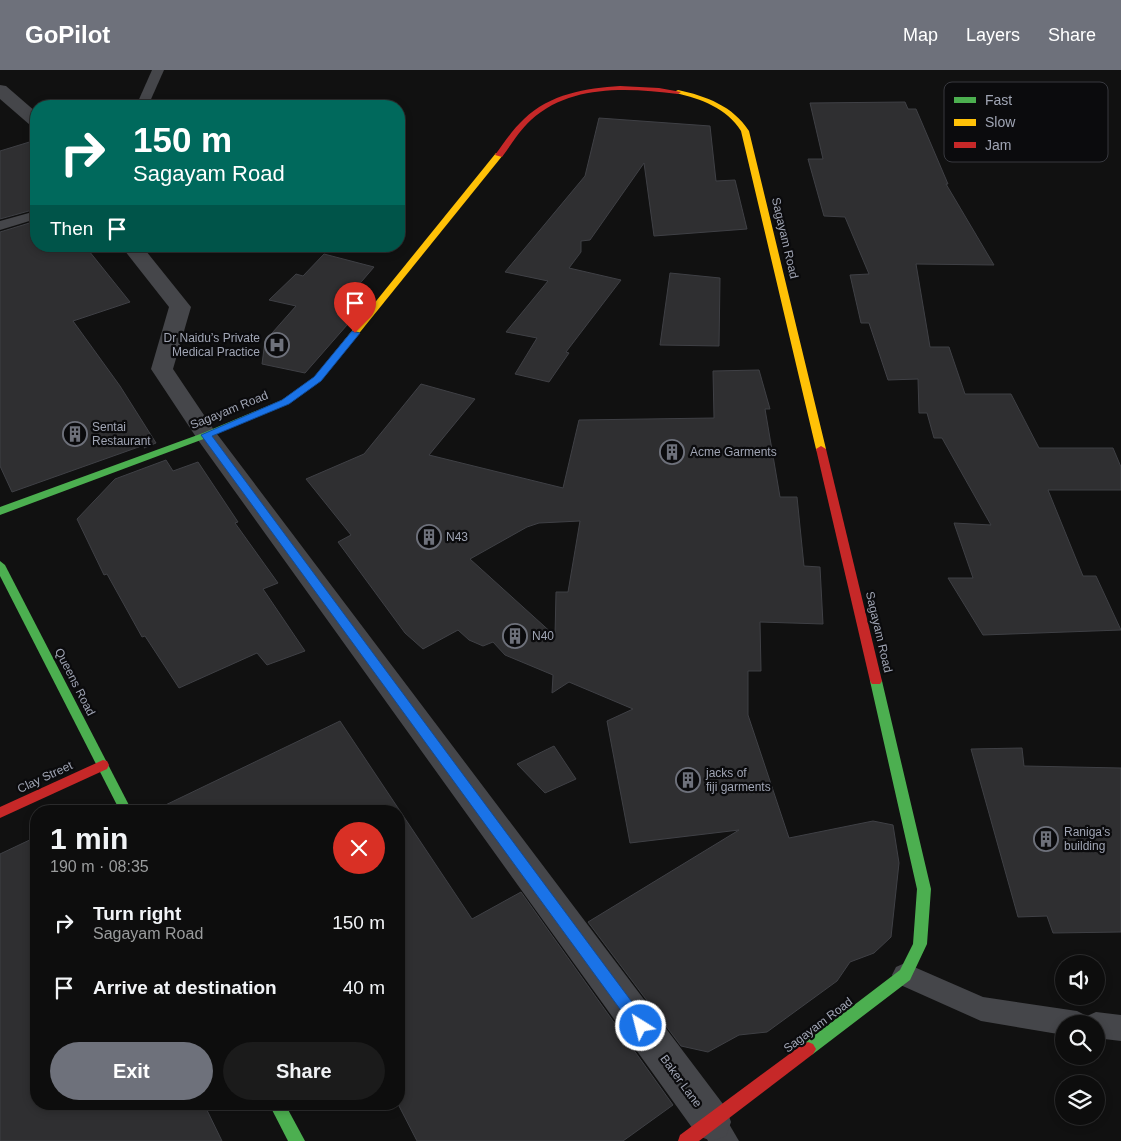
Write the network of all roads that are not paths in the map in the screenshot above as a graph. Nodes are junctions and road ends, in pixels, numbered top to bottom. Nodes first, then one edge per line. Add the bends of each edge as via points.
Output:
1 (158, 70) edge
2 (0, 90) edge
3 (145, 100) edge
4 (30, 116) edge
5 (30, 217) edge
6 (0, 226) edge
7 (136, 252) edge
8 (206, 435) junction
9 (0, 511) edge
10 (0, 565) edge
11 (103, 765) junction
12 (123, 805) edge
13 (0, 813) edge
14 (905, 975) junction
15 (1055, 1021) edge
16 (1105, 1026) edge
17 (1121, 1028) edge
18 (280, 1110) edge
19 (718, 1132) edge
20 (297, 1141) edge
21 (686, 1141) edge

1 - 3 lane
2 - 4 street
5 - 6 lane
7 - 8 street, Baker Lane via 180,307 162,369
8 - 9 street, Sagayam Road
8 - 14 street, Sagayam Road via 285,402 318,379 530,117 557,100 590,90 613,88 663,89 720,107 741,124 749,145 915,843 924,888 920,944
8 - 19 street, Baker Lane
10 - 11 street, Queens Road
11 - 12 street, Queens Road
11 - 13 street, Clay Street
14 - 15 lane via 981,1009
14 - 19 street, Sagayam Road
16 - 17 lane
18 - 20 street
19 - 21 street, Sagayam Road

